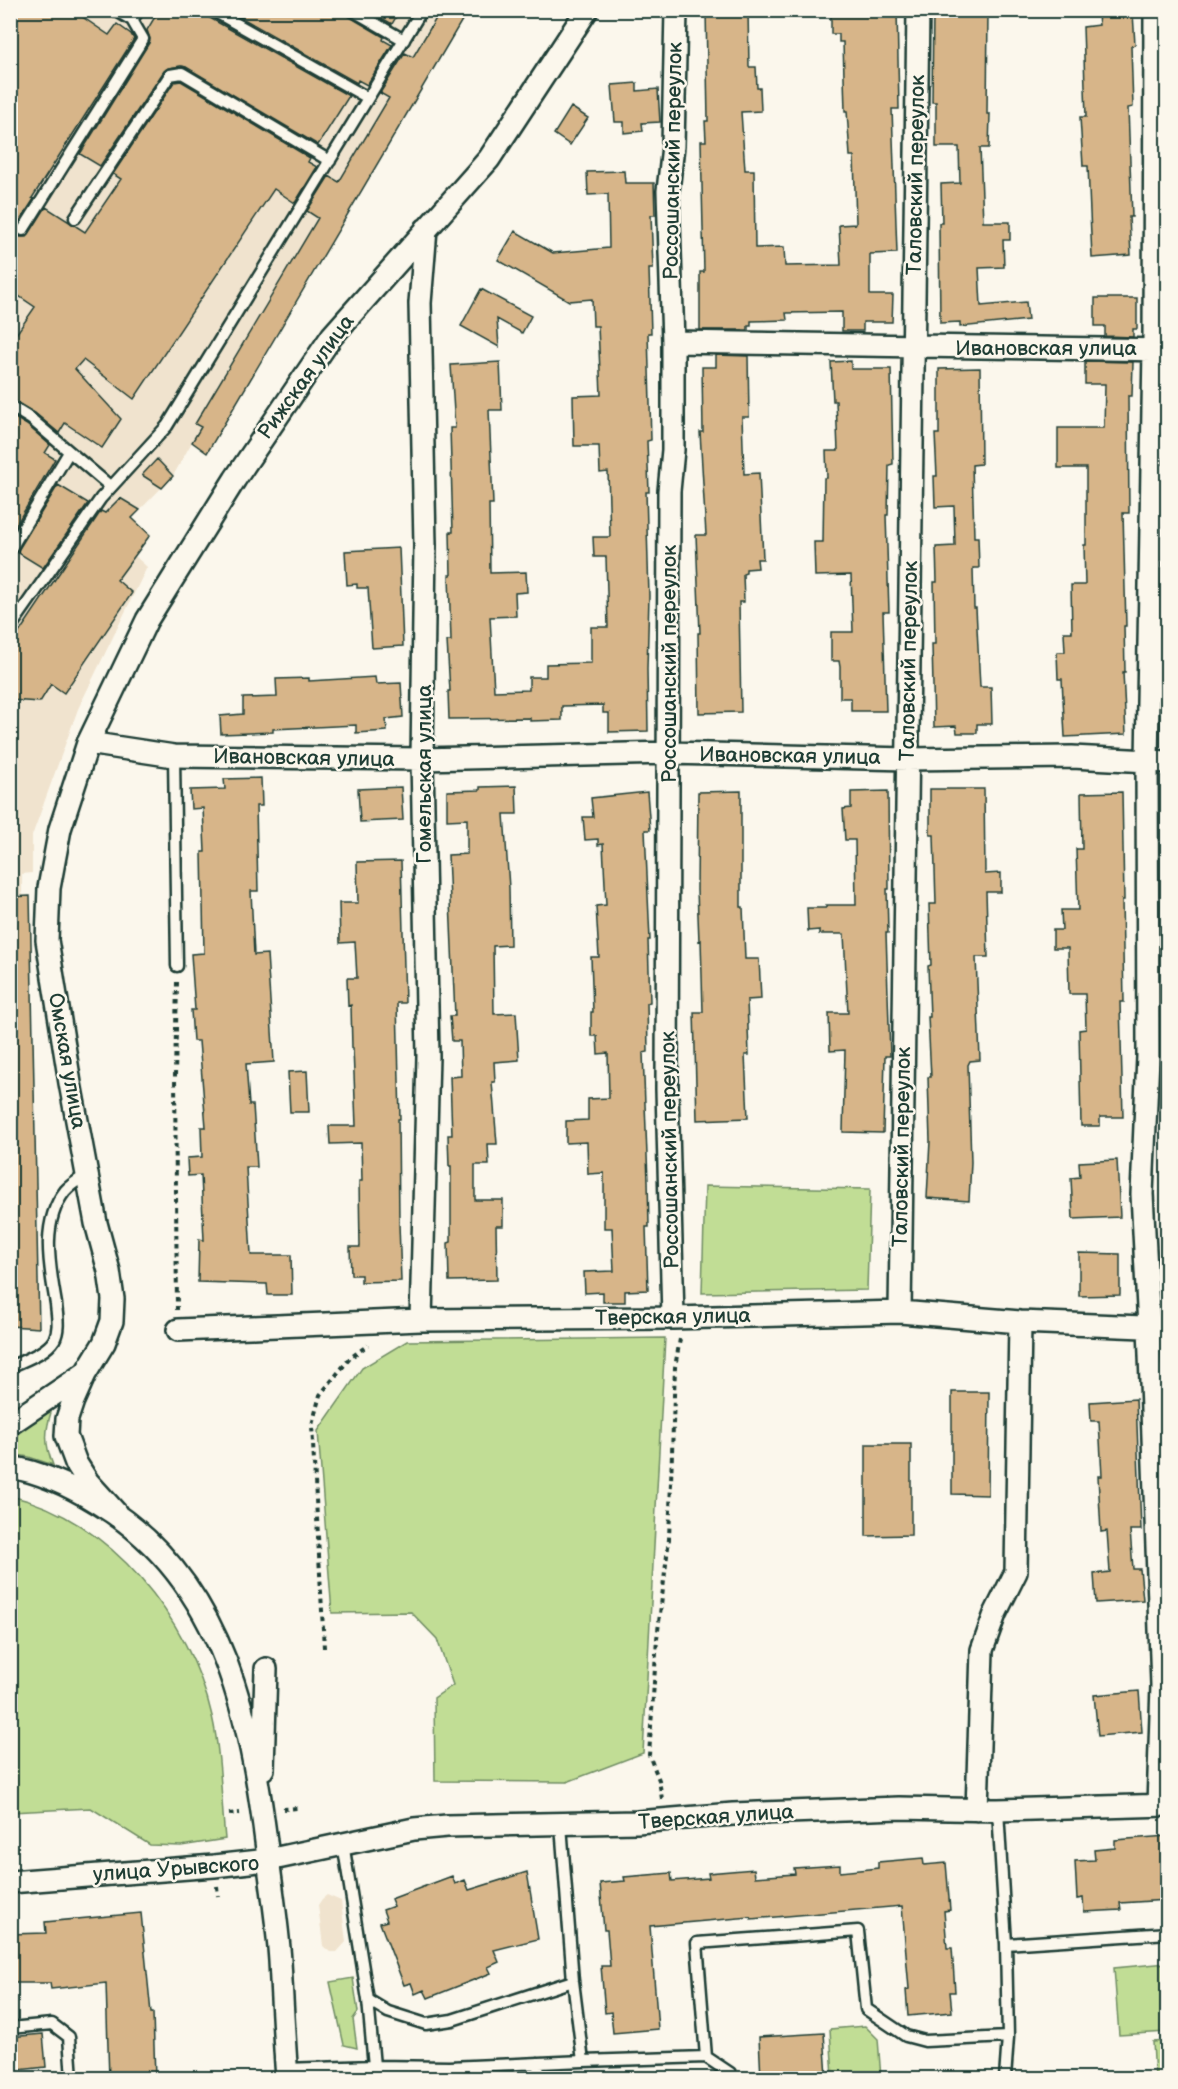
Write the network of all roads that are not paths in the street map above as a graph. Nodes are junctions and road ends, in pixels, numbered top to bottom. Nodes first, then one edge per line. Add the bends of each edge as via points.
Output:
1 (116, 10) edge
2 (212, 10) edge
3 (352, 10) edge
4 (422, 10) edge
5 (587, 10) edge
6 (676, 10) edge
7 (918, 10) edge
8 (1155, 10) edge
9 (136, 15) edge
10 (404, 40) junction
11 (368, 98) junction
12 (330, 161) junction
13 (75, 218) dead end
14 (426, 229) junction
15 (23, 230) dead end
16 (1161, 307) edge
17 (673, 342) junction
18 (914, 347) junction
19 (1161, 349) edge
20 (10, 406) edge
21 (69, 452) junction
22 (111, 487) junction
23 (10, 550) edge
24 (10, 628) edge
25 (88, 743) junction
26 (669, 753) junction
27 (174, 756) junction
28 (422, 759) junction
29 (907, 759) junction
30 (1157, 762) edge
31 (177, 966) road end
32 (88, 1174) junction
33 (900, 1312) junction
34 (678, 1318) junction
35 (410, 1320) junction
36 (1020, 1322) junction
37 (1158, 1327) edge
38 (178, 1330) road end
39 (10, 1367) edge
40 (85, 1374) junction
41 (10, 1424) edge
42 (10, 1467) edge
43 (116, 1513) junction
44 (266, 1670) dead end
45 (262, 1803) junction
46 (1162, 1805) edge
47 (987, 1810) junction
48 (561, 1825) junction
49 (343, 1843) junction
50 (268, 1860) junction
51 (10, 1882) edge
52 (1167, 1933) edge
53 (1006, 1944) junction
54 (573, 1981) junction
55 (368, 2000) junction
56 (10, 2028) edge
57 (1008, 2037) junction
58 (706, 2057) junction
59 (583, 2061) junction
60 (538, 2062) junction
61 (370, 2066) junction
62 (449, 2067) junction
63 (286, 2074) edge
64 (72, 2079) edge
65 (374, 2079) edge
66 (434, 2079) edge
67 (539, 2079) edge
68 (733, 2079) edge
69 (1005, 2079) edge

1 - 9 lane
2 - 11 lane
3 - 10 lane
4 - 10 lane
5 - 14 street, Рижская улица via 489,159
6 - 17 street, Россошанский переулок via 673,146 668,191
7 - 18 street, Таловский переулок
8 - 16 street
9 - 15 lane via 143,39
10 - 11 lane
11 - 12 lane
12 - 13 lane via 182,73 170,75
12 - 22 lane via 167,426
14 - 25 street, Рижская улица via 332,336 235,479 147,621
14 - 28 street, Гомельская улица via 420,303 425,545
16 - 19 street
17 - 18 street, Ивановская улица
17 - 26 street, Россошанский переулок
18 - 19 street, Ивановская улица
18 - 29 street, Таловский переулок
19 - 30 street
20 - 21 lane
21 - 22 lane
21 - 23 lane
22 - 24 lane
25 - 27 street, Ивановская улица
25 - 32 street, Омская улица via 60,829 49,888 47,940
26 - 28 street, Ивановская улица
26 - 29 street, Ивановская улица
26 - 34 street, Россошанский переулок via 668,1089
27 - 28 street, Ивановская улица
27 - 31 lane
28 - 35 street, Гомельская улица via 428,1056
29 - 30 street, Ивановская улица via 1072,757
29 - 33 street, Таловский переулок
30 - 37 street via 1142,1194
32 - 39 lane via 66,1191 58,1203 51,1229 48,1257 58,1318 55,1338 43,1350
32 - 40 street, Омская улица via 113,1299 112,1321 104,1343
33 - 34 street, Тверская улица
33 - 36 street, Тверская улица
34 - 35 street, Тверская улица
35 - 38 street, Тверская улица
36 - 37 street, Тверская улица
36 - 47 street via 1016,1572 982,1650
37 - 46 street
40 - 41 street
40 - 43 street, Омская улица via 67,1419 66,1436 76,1464
42 - 43 street via 54,1480
43 - 45 street via 167,1560 207,1617 231,1672
44 - 45 street
45 - 50 street
46 - 47 street, Тверская улица
47 - 48 street, Тверская улица via 899,1808
47 - 53 lane
48 - 49 street, Тверская улица via 414,1828
48 - 54 lane
49 - 50 street, Тверская улица
49 - 55 lane
50 - 51 street, улица Урывского
50 - 63 street, улица Урывского via 280,1960
52 - 53 lane
53 - 57 lane
54 - 55 lane via 453,2020 426,2024 388,2012
54 - 59 lane
55 - 61 lane
56 - 64 lane via 52,2024 69,2037
57 - 58 lane via 926,2041 906,2036 866,2009 858,1931 697,1943
57 - 69 lane
58 - 59 lane
58 - 68 lane
59 - 60 lane
60 - 62 lane
60 - 67 lane
61 - 62 lane
61 - 63 lane
61 - 65 lane
62 - 66 lane

